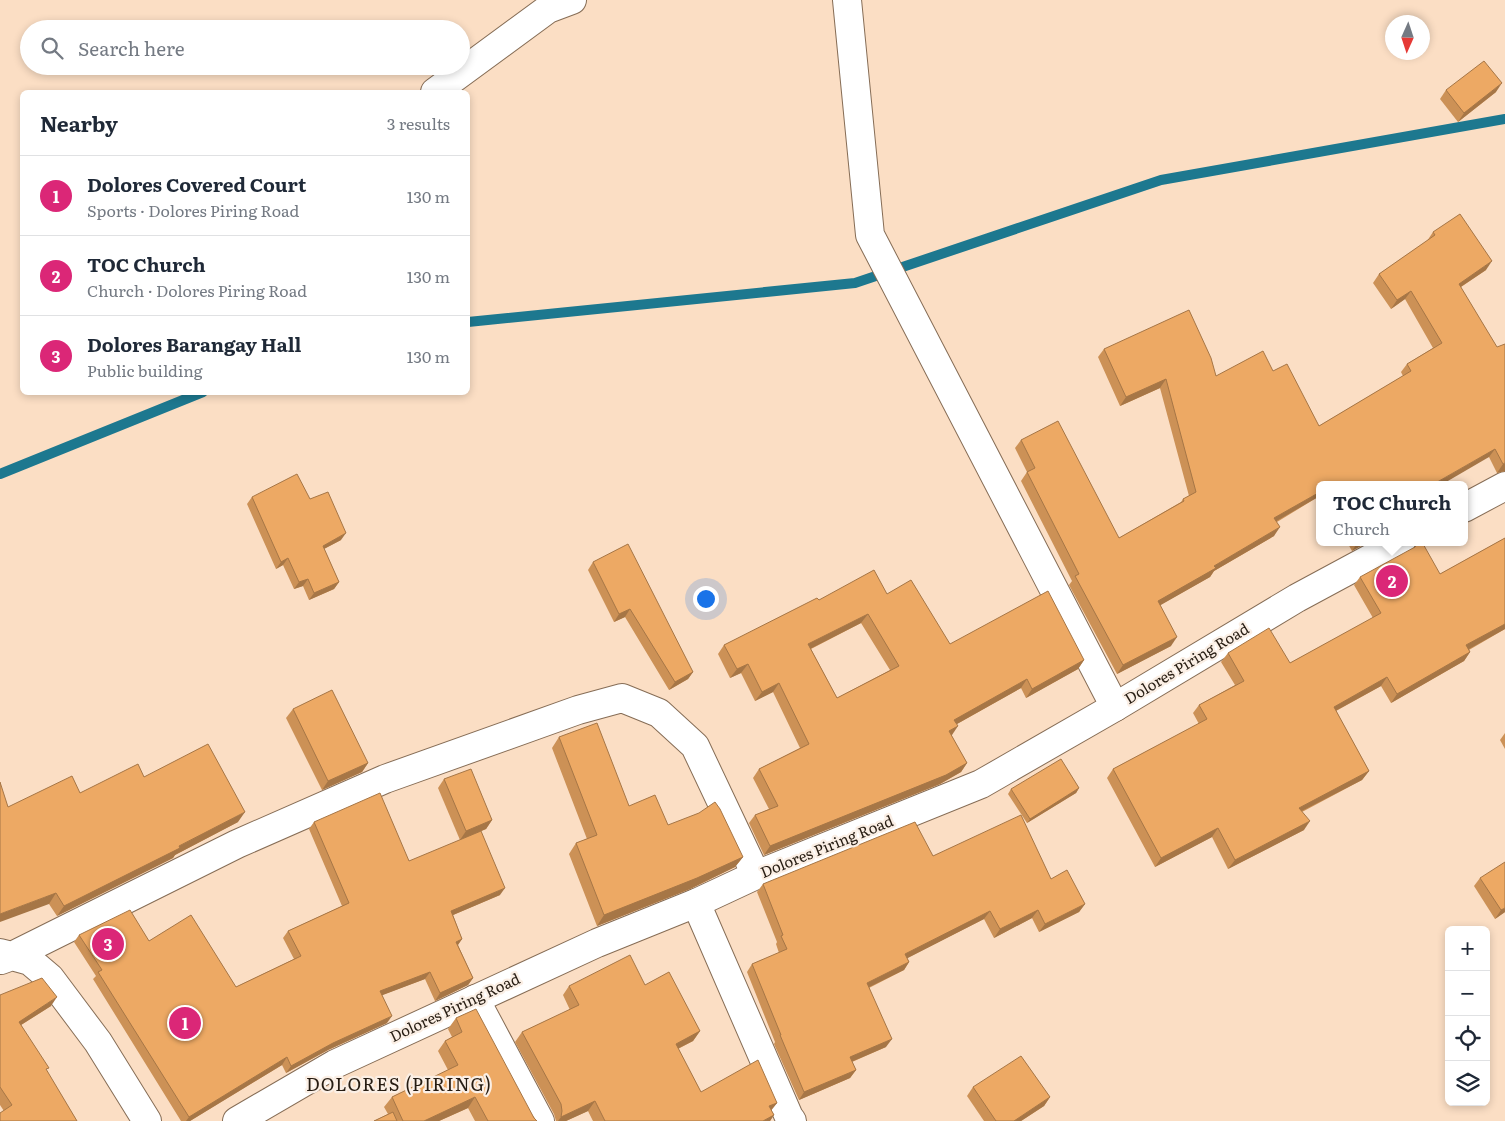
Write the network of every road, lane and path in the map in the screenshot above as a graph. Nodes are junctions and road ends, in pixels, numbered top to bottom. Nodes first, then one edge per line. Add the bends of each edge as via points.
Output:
1 (572, 0) edge
2 (847, 0) edge
3 (470, 66) edge
4 (458, 75) edge
5 (438, 90) edge
6 (1505, 486) edge
7 (1468, 506) edge
8 (1394, 546) edge
9 (1115, 707) junction
10 (756, 875) junction
11 (696, 903) junction
12 (4, 956) edge
13 (475, 999) junction
14 (146, 1121) edge
15 (237, 1121) edge
16 (540, 1121) edge
17 (792, 1121) edge

1 - 3 street via 548,9
2 - 9 street via 870,236
4 - 5 street
6 - 7 street
8 - 9 street, Dolores Piring Road via 1297,598
9 - 10 street, Dolores Piring Road via 981,784
10 - 11 street, Dolores Piring Road
10 - 12 street via 695,746 659,713 622,698 578,710 385,779 237,844
11 - 13 street, Dolores Piring Road via 597,943
11 - 17 street
12 - 14 street via 30,961 50,978 98,1042
13 - 15 street, Dolores Piring Road via 335,1064
13 - 16 street

